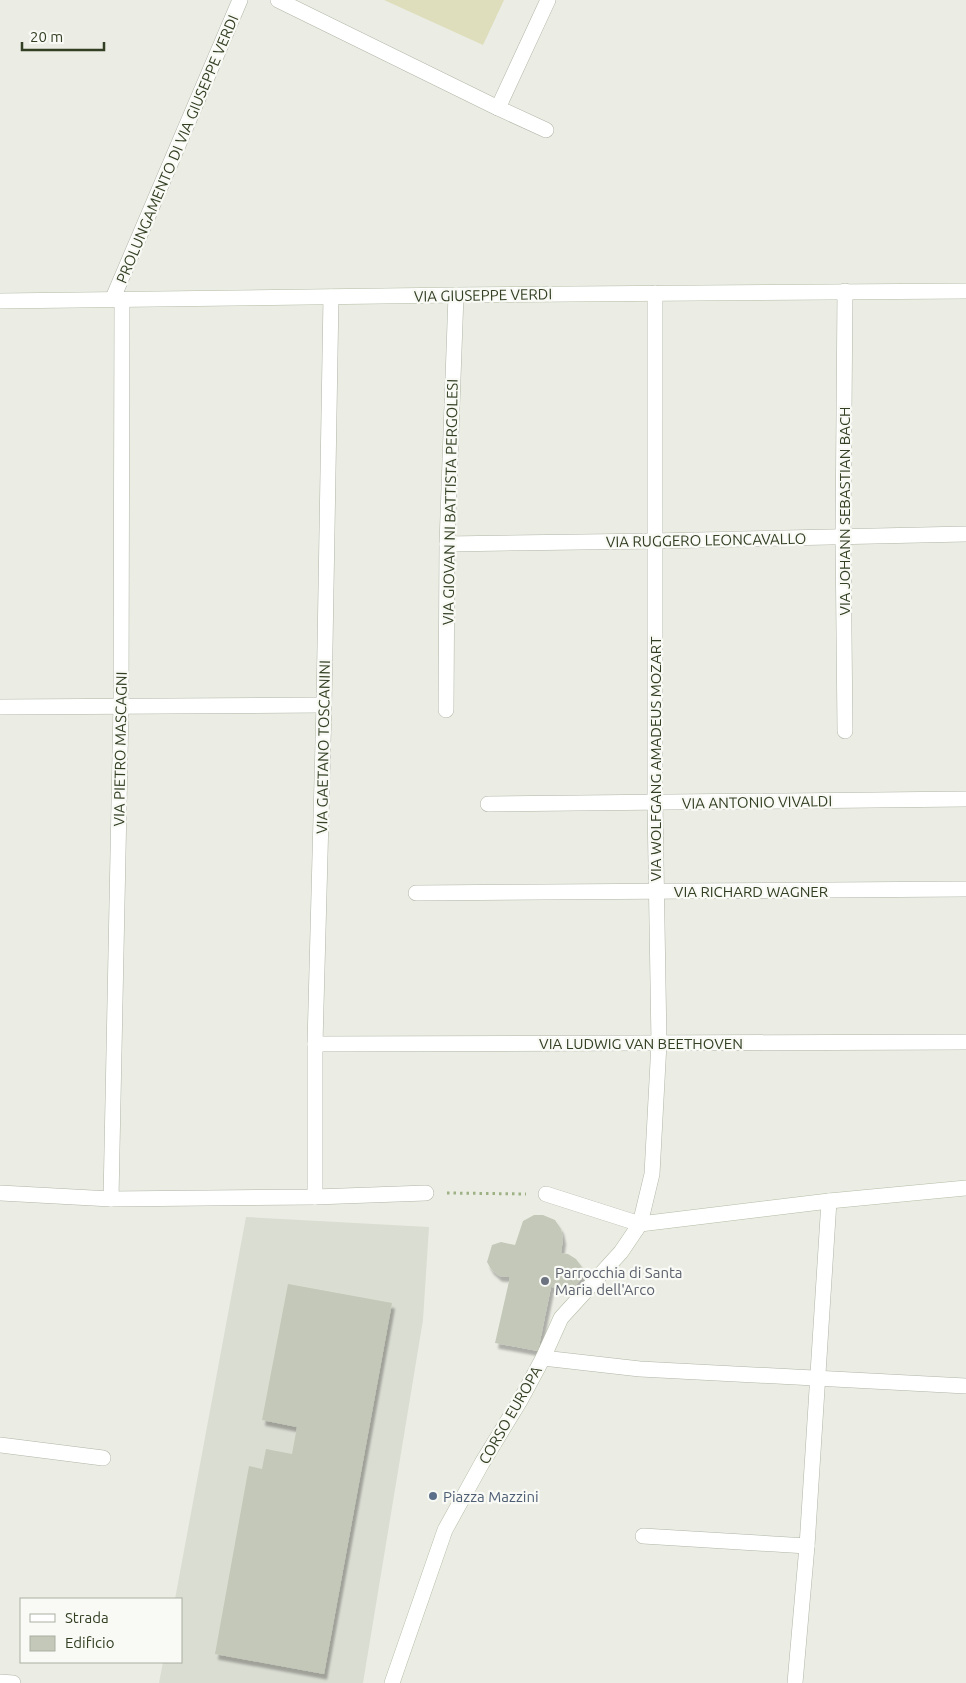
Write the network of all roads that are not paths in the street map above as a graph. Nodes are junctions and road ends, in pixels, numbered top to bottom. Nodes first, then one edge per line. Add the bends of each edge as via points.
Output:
1 (240, 0) edge
2 (278, 0) edge
3 (548, 0) edge
4 (498, 108) junction
5 (546, 130) dead end
6 (966, 291) edge
7 (845, 292) junction
8 (656, 293) junction
9 (456, 295) junction
10 (331, 297) junction
11 (118, 299) junction
12 (0, 301) edge
13 (966, 534) edge
14 (843, 536) junction
15 (655, 541) junction
16 (447, 544) junction
17 (324, 705) junction
18 (121, 706) junction
19 (0, 707) edge
20 (446, 710) dead end
21 (846, 731) dead end
22 (966, 799) edge
23 (655, 803) junction
24 (488, 804) dead end
25 (966, 889) edge
26 (656, 891) junction
27 (416, 893) dead end
28 (966, 1042) edge
29 (659, 1043) junction
30 (315, 1044) junction
31 (966, 1188) edge
32 (426, 1193) road end
33 (0, 1194) edge
34 (546, 1194) road end
35 (314, 1197) junction
36 (110, 1199) junction
37 (829, 1201) junction
38 (640, 1224) junction
39 (543, 1358) junction
40 (817, 1378) junction
41 (966, 1386) edge
42 (0, 1445) edge
43 (103, 1458) dead end
44 (643, 1536) dead end
45 (807, 1546) junction
46 (0, 1682) edge
47 (13, 1683) edge
48 (392, 1683) edge
49 (795, 1683) edge

1 - 11 street, PROLUNGAMENTO DI VIA GIUSEPPE VERDI
2 - 4 street
3 - 4 street
4 - 5 street
6 - 7 street, VIA GIUSEPPE VERDI
7 - 8 street, VIA GIUSEPPE VERDI
7 - 14 street, VIA JOHANN SEBASTIAN BACH
8 - 9 street, VIA GIUSEPPE VERDI
8 - 15 street, VIA WOLFGANG AMADEUS MOZART
9 - 10 street, VIA GIUSEPPE VERDI
9 - 16 street, VIA GIOVAN NI BATTISTA PERGOLESI
10 - 11 street, VIA GIUSEPPE VERDI
10 - 17 street, VIA GAETANO TOSCANINI
11 - 12 street, VIA GIUSEPPE VERDI
11 - 18 street, VIA PIETRO MASCAGNI
13 - 14 street, VIA RUGGERO LEONCAVALLO
14 - 15 street, VIA RUGGERO LEONCAVALLO
14 - 21 street, VIA JOHANN SEBASTIAN BACH
15 - 16 street, VIA RUGGERO LEONCAVALLO
15 - 23 street, VIA WOLFGANG AMADEUS MOZART
16 - 20 street, VIA GIOVAN NI BATTISTA PERGOLESI
17 - 18 street
17 - 30 street, VIA GAETANO TOSCANINI
18 - 19 street
18 - 36 street, VIA PIETRO MASCAGNI
22 - 23 street, VIA ANTONIO VIVALDI
23 - 24 street, VIA ANTONIO VIVALDI
23 - 26 street, VIA WOLFGANG AMADEUS MOZART
25 - 26 street, VIA RICHARD WAGNER
26 - 27 street, VIA RICHARD WAGNER
26 - 29 street, VIA WOLFGANG AMADEUS MOZART
28 - 29 street, VIA LUDWIG VAN BEETHOVEN
29 - 30 street, VIA LUDWIG VAN BEETHOVEN
29 - 38 street, VIA WOLFGANG AMADEUS MOZART via 652,1174
30 - 35 street, VIA GAETANO TOSCANINI
31 - 37 street
32 - 35 street
33 - 36 street
34 - 38 street
35 - 36 street
37 - 38 street
37 - 40 street
38 - 39 street, CORSO EUROPA via 622,1252 561,1318
39 - 40 street via 640,1369
39 - 48 street, CORSO EUROPA via 445,1530
40 - 41 street
40 - 45 street
42 - 43 street
44 - 45 street
45 - 49 street
46 - 47 street

